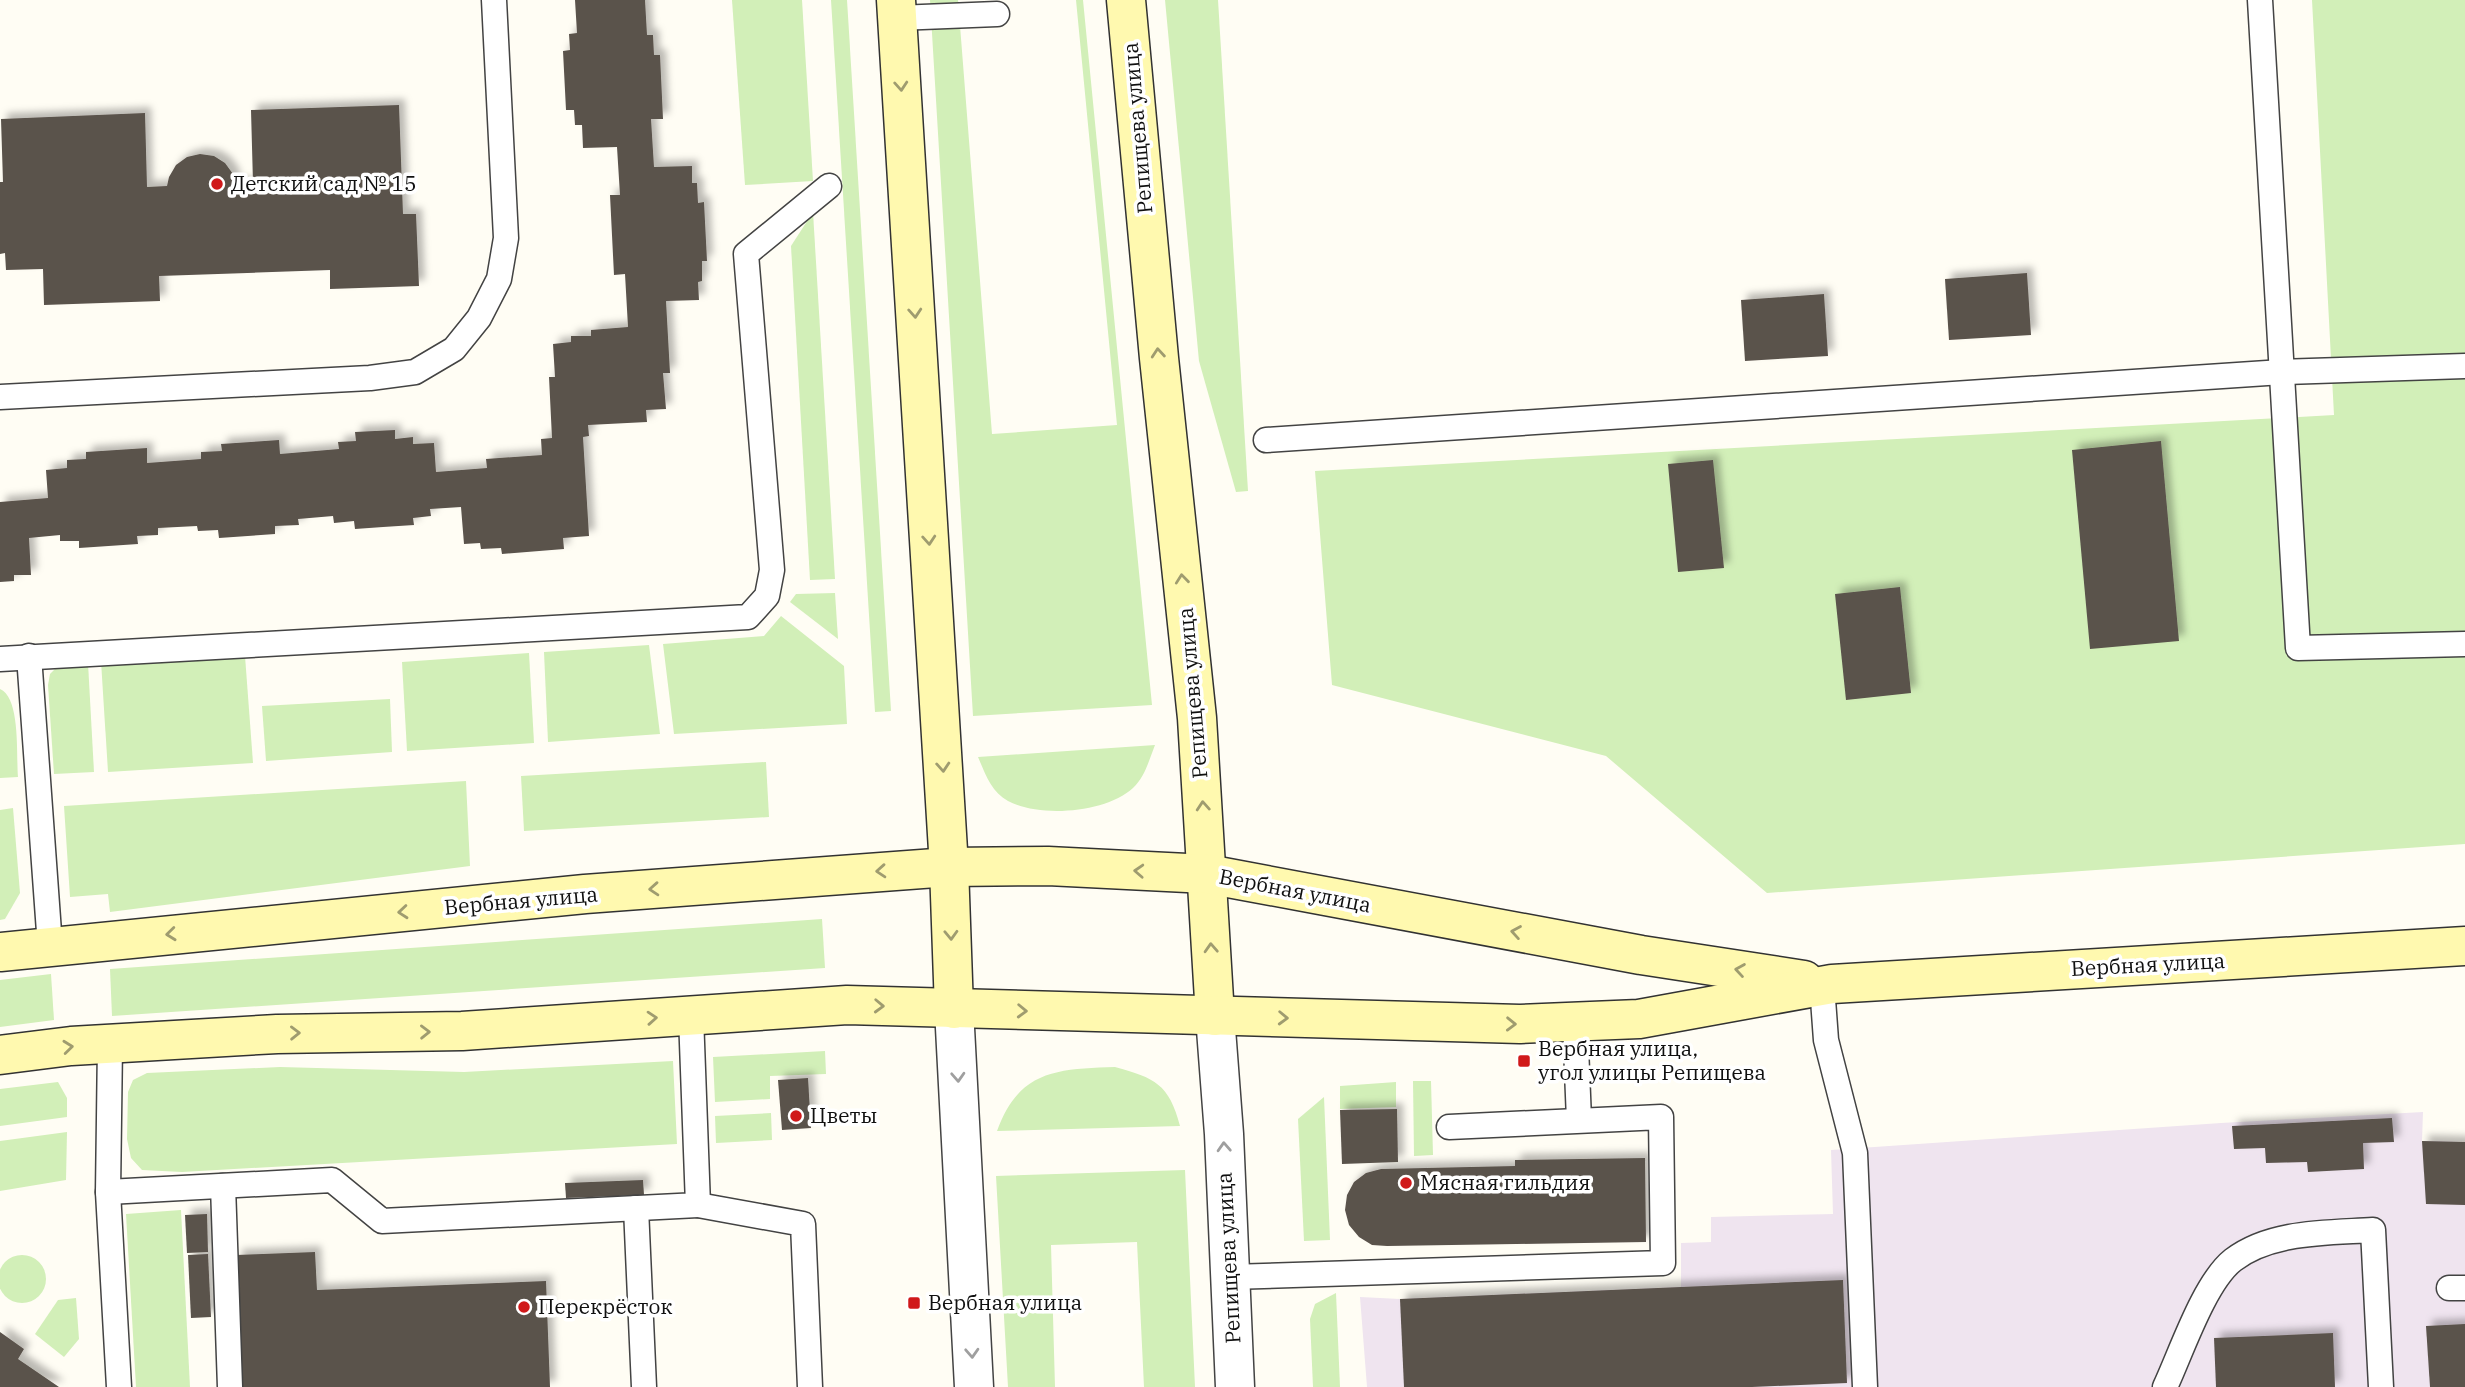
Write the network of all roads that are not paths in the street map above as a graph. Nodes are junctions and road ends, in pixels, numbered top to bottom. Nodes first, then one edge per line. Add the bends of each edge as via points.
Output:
1 (494, 0) edge
2 (1126, 0) edge
3 (2260, 0) edge
4 (896, 9) edge
5 (997, 14) dead end
6 (829, 186) dead end
7 (2465, 366) edge
8 (2282, 372) junction
9 (0, 397) edge
10 (1266, 440) dead end
11 (2465, 644) edge
12 (29, 656) junction
13 (0, 659) edge
14 (949, 867) junction
15 (1207, 874) junction
16 (50, 946) junction
17 (2465, 946) edge
18 (0, 952) edge
19 (1827, 985) junction
20 (954, 1009) junction
21 (691, 1016) junction
22 (1215, 1016) junction
23 (1575, 1022) junction
24 (110, 1044) junction
25 (0, 1055) edge
26 (1579, 1121) junction
27 (1449, 1126) dead end
28 (223, 1186) junction
29 (108, 1192) junction
30 (698, 1205) junction
31 (636, 1208) junction
32 (1230, 1278) junction
33 (119, 1387) edge
34 (230, 1387) edge
35 (644, 1387) edge
36 (810, 1387) edge
37 (974, 1387) edge
38 (1235, 1387) edge
39 (1865, 1387) edge
40 (2165, 1387) edge
41 (2381, 1387) edge

1 - 9 lane via 506,238 499,279 479,317 454,349 415,372 370,378
15 -> 2 main road, Репищева улица via 1197,718
3 - 8 lane
4 - 5 lane
4 -> 14 main road
6 - 12 lane via 746,254 772,570 767,596 748,617
7 - 8 lane
8 - 10 lane
8 - 11 lane via 2298,648
12 - 13 lane
12 - 16 lane
15 -> 14 main road, Вербная улица via 1048,866
14 -> 16 main road, Вербная улица via 585,894
14 -> 20 main road
19 -> 15 main road, Вербная улица
22 -> 15 main road, Репищева улица
16 - 18 main road, Вербная улица
17 - 19 main road, Вербная улица
19 - 23 main road, Вербная улица via 1639,1019
19 - 39 lane via 1826,1040 1855,1153
21 -> 20 main road, Вербная улица via 847,1005
20 -> 22 main road, Вербная улица
20 -> 37 street
24 -> 21 main road, Вербная улица via 277,1034 462,1031
21 - 30 lane
22 -> 23 main road, Вербная улица
32 -> 22 street, Репищева улица
23 - 26 lane
25 -> 24 main road, Вербная улица
24 - 29 lane
26 - 27 lane
26 - 32 lane via 1661,1117 1663,1263
28 - 29 lane
28 - 31 lane via 332,1180 382,1221
28 - 34 lane
29 - 33 lane
30 - 31 lane
30 - 36 lane via 803,1224
31 - 35 lane
32 - 38 street, Репищева улица
40 - 41 lane via 2211,1286 2232,1261 2264,1244 2373,1230

